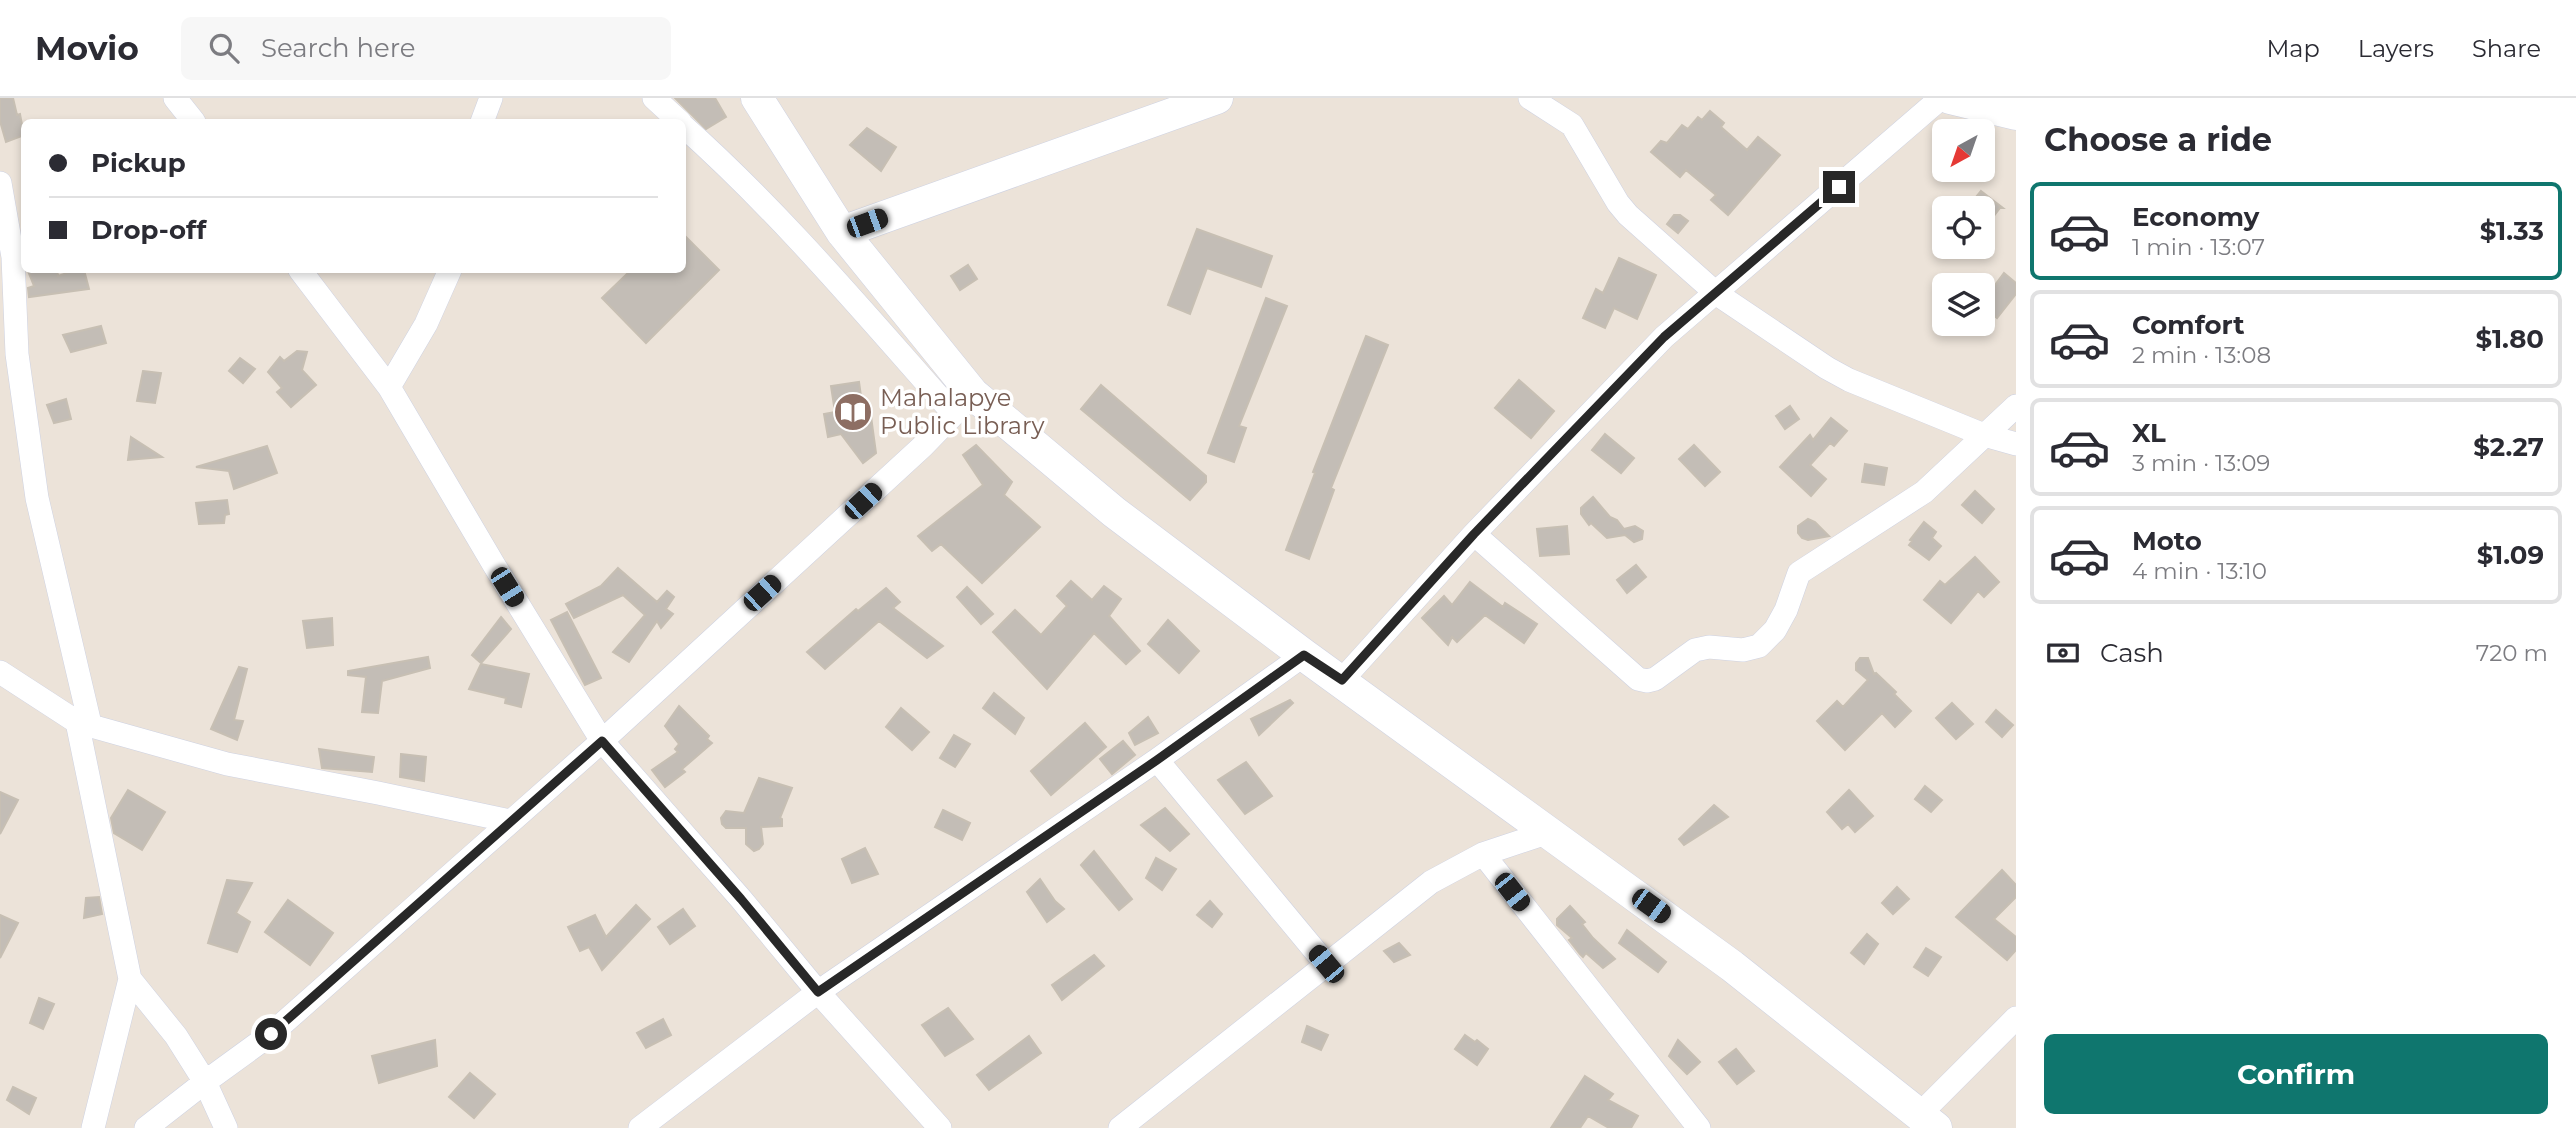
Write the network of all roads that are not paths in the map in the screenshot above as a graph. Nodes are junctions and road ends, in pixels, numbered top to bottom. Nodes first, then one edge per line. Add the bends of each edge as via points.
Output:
1 (176, 98) edge
2 (491, 98) edge
3 (654, 98) edge
4 (757, 98) edge
5 (1217, 98) edge
6 (1530, 98) edge
7 (1954, 99) edge
8 (2016, 114) edge
9 (192, 119) edge
10 (483, 119) edge
11 (676, 119) edge
12 (686, 129) edge
13 (0, 183) edge
14 (842, 232) junction
15 (19, 254) edge
16 (302, 273) edge
17 (449, 273) edge
18 (1717, 294) junction
19 (8, 354) edge
20 (389, 387) junction
21 (963, 404) junction
22 (2016, 406) edge
23 (1984, 435) junction
24 (2016, 444) edge
25 (1474, 534) junction
26 (1304, 655) junction
27 (0, 671) edge
28 (1342, 680) junction
29 (84, 723) junction
30 (602, 741) junction
31 (1157, 760) junction
32 (510, 821) junction
33 (1549, 832) junction
34 (1483, 854) junction
35 (1326, 964) junction
36 (130, 979) junction
37 (818, 992) junction
38 (2016, 1018) edge
39 (205, 1082) junction
40 (1928, 1121) edge
41 (93, 1128) edge
42 (146, 1128) edge
43 (226, 1128) edge
44 (640, 1128) edge
45 (940, 1128) edge
46 (1121, 1128) edge
47 (1699, 1128) edge

1 - 9 street
2 - 10 street
3 - 11 street
4 - 14 main road
5 - 14 main road
6 - 18 street via 1572,125 1628,215
7 - 8 main road
7 - 18 street
12 - 21 street
13 - 15 street
14 - 21 main road
15 - 19 street
16 - 20 street
17 - 20 street via 426,324
18 - 23 street via 1849,380
18 - 25 street via 1664,337
19 - 29 street
20 - 30 street
21 - 26 main road
21 - 30 street
22 - 23 street
23 - 24 street
23 - 25 street via 1924,492 1799,573 1786,610 1759,646 1695,650 1647,681 1638,679
25 - 28 street
26 - 28 main road
26 - 31 street
27 - 29 street
28 - 33 main road
29 - 32 street via 227,764
29 - 36 street
30 - 32 street
30 - 37 street
31 - 35 street
31 - 37 street
32 - 39 street via 271,1034
33 - 34 street
33 - 40 main road via 1732,966
34 - 35 street via 1431,882
34 - 47 street
35 - 46 street
36 - 39 street via 176,1036
36 - 41 street
37 - 44 street
37 - 45 street
38 - 40 street
39 - 42 street
39 - 43 street

